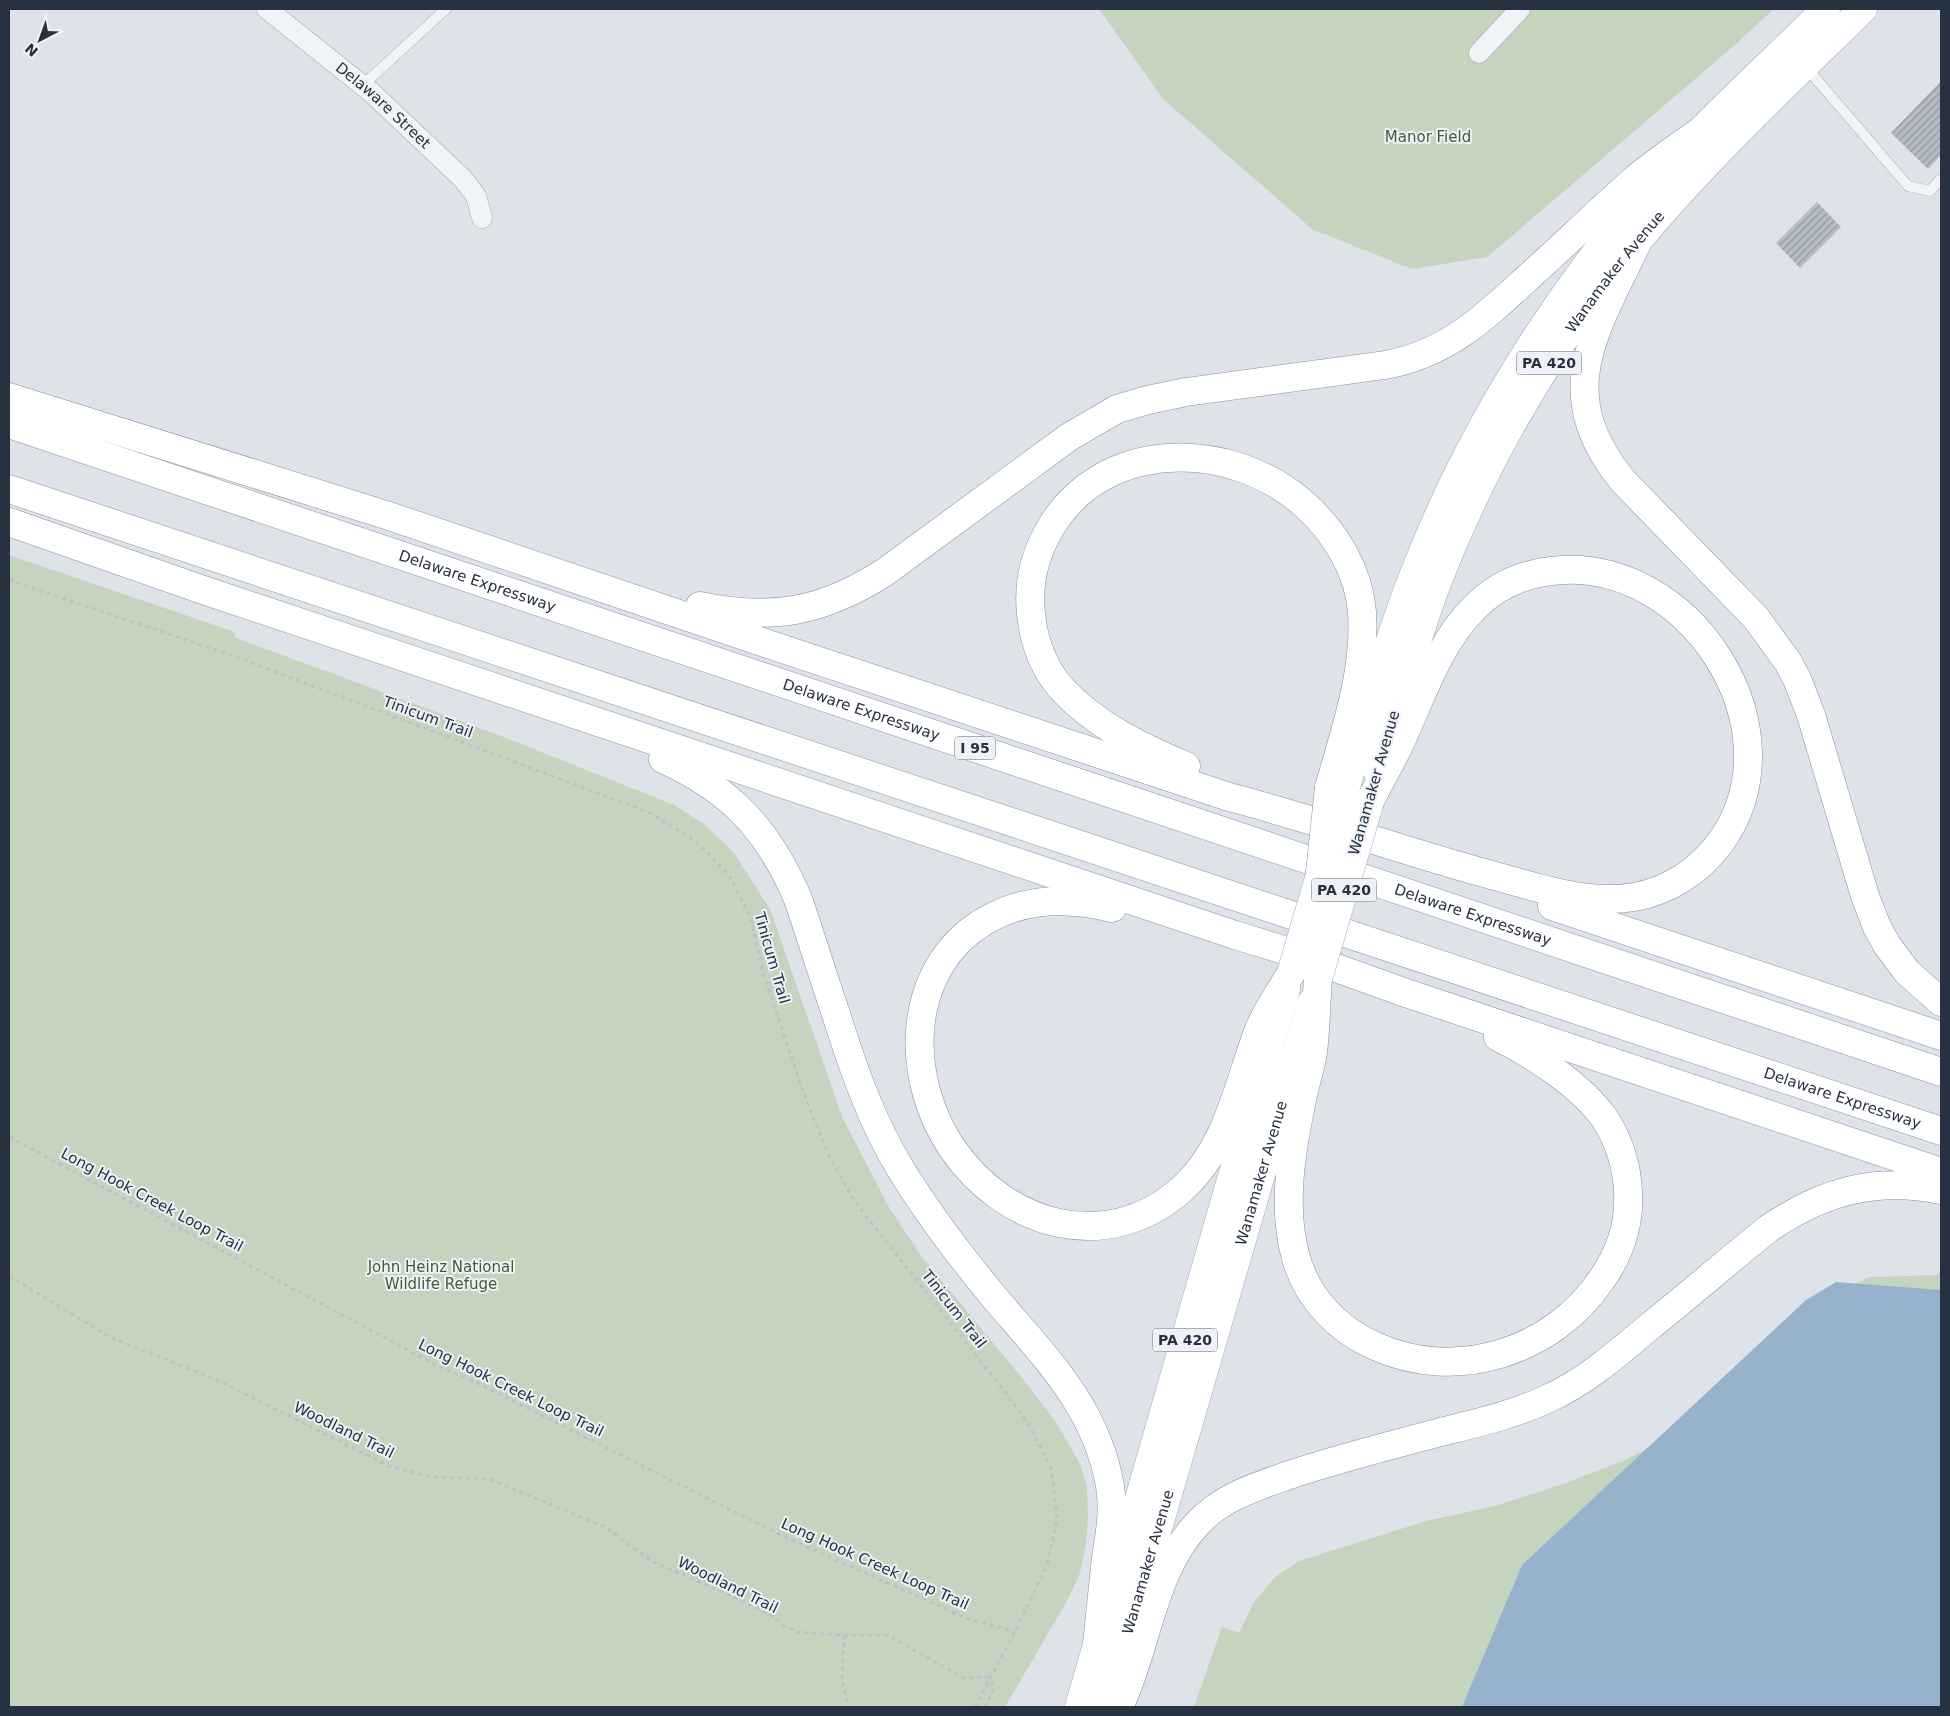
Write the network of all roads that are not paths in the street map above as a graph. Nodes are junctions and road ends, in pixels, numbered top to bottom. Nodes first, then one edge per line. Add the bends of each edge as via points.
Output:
1 (446, 9) edge
2 (1520, 9) edge
3 (1826, 9) edge
4 (1863, 9) edge
5 (282, 13) edge
6 (1479, 53) dead end
7 (1805, 66) junction
8 (363, 85) junction
9 (1709, 125) junction
10 (1941, 179) edge
11 (482, 218) dead end
12 (1637, 242) junction
13 (9, 397) edge
14 (9, 424) edge
15 (9, 489) edge
16 (9, 522) edge
17 (597, 586) junction
18 (535, 701) junction
19 (1336, 791) junction
20 (1370, 801) junction
21 (1285, 812) junction
22 (1437, 861) junction
23 (1235, 935) junction
24 (1291, 974) junction
25 (1318, 979) junction
26 (1406, 993) junction
27 (1941, 1002) edge
28 (1941, 1036) edge
29 (1941, 1072) edge
30 (1941, 1131) edge
31 (1941, 1172) edge
32 (1941, 1190) edge
33 (1097, 1644) junction
34 (1079, 1707) edge
35 (1106, 1707) edge
36 (1119, 1707) edge

1 - 8 lane
2 - 6 street
3 - 9 main road, Wanamaker Avenue / PA 420
4 - 7 main road, Wanamaker Avenue / PA 420
5 - 8 street, Delaware Street
7 - 10 lane via 1908,186 1930,191
7 - 12 main road, Wanamaker Avenue / PA 420 via 1707,163
8 - 11 street, Delaware Street via 463,179 476,196
9 - 17 main road via 1634,180 1488,314 1446,344 1402,362 1186,392 1117,409 1069,437 885,572 839,598 787,612 746,614
9 - 19 main road, Wanamaker Avenue / PA 420 via 1633,206 1590,260 1528,349 1473,443 1413,576
12 - 20 main road, Wanamaker Avenue / PA 420 via 1550,361 1464,520 1424,618
12 - 27 main road via 1589,348 1584,377 1585,409 1595,440 1623,481 1756,618 1788,662 1810,715 1877,927 1907,972
13 - 17 main road via 256,473
14 - 29 main road, Delaware Expressway / I 95
15 - 30 main road, Delaware Expressway
16 - 18 main road
17 - 21 main road via 1229,797
18 - 23 main road
18 - 33 main road via 584,728 697,776 715,787 747,816 771,845 798,899 867,1104 898,1165 939,1229 1069,1388 1095,1433 1110,1487 1112,1509
19 - 21 main road via 1358,684 1363,627 1356,580 1332,535 1286,489 1258,474 1228,464 1195,458 1164,458 1135,463 1099,478 1056,518 1034,566 1031,618 1036,644 1047,668 1079,706 1116,732
19 - 24 main road, Wanamaker Avenue / PA 420, bridge via 1319,881
20 - 22 main road via 1406,730 1427,679 1452,635 1477,605 1510,582 1559,570 1615,577 1668,604 1711,645 1728,673 1740,704 1747,764 1744,794 1730,829 1696,869 1672,885 1653,892 1600,899 1581,898
20 - 25 main road, Wanamaker Avenue / PA 420, bridge
21 - 22 main road
22 - 28 main road via 1528,898
23 - 24 main road via 1105,906 1050,901 1004,910 968,934 949,953 933,978 923,1008 919,1039 923,1077 934,1115 965,1165 997,1195 1034,1216 1056,1223 1096,1227 1116,1224 1146,1213 1182,1189 1219,1139 1234,1108 1258,1031
23 - 26 main road
24 - 33 main road, Wanamaker Avenue / PA 420
25 - 26 main road via 1313,1053 1296,1134 1288,1209 1292,1245 1304,1279 1336,1322 1386,1352 1449,1362 1490,1357 1528,1344 1559,1325 1596,1288 1614,1261 1625,1232 1629,1199 1624,1164 1604,1118 1554,1071 1509,1042
25 - 35 main road, Wanamaker Avenue / PA 420
26 - 31 main road
32 - 36 main road via 1880,1185 1820,1199 1768,1229 1618,1353 1560,1393 1514,1413 1320,1465 1226,1500 1188,1533 1171,1561 1131,1683
33 - 34 main road, Wanamaker Avenue / PA 420

